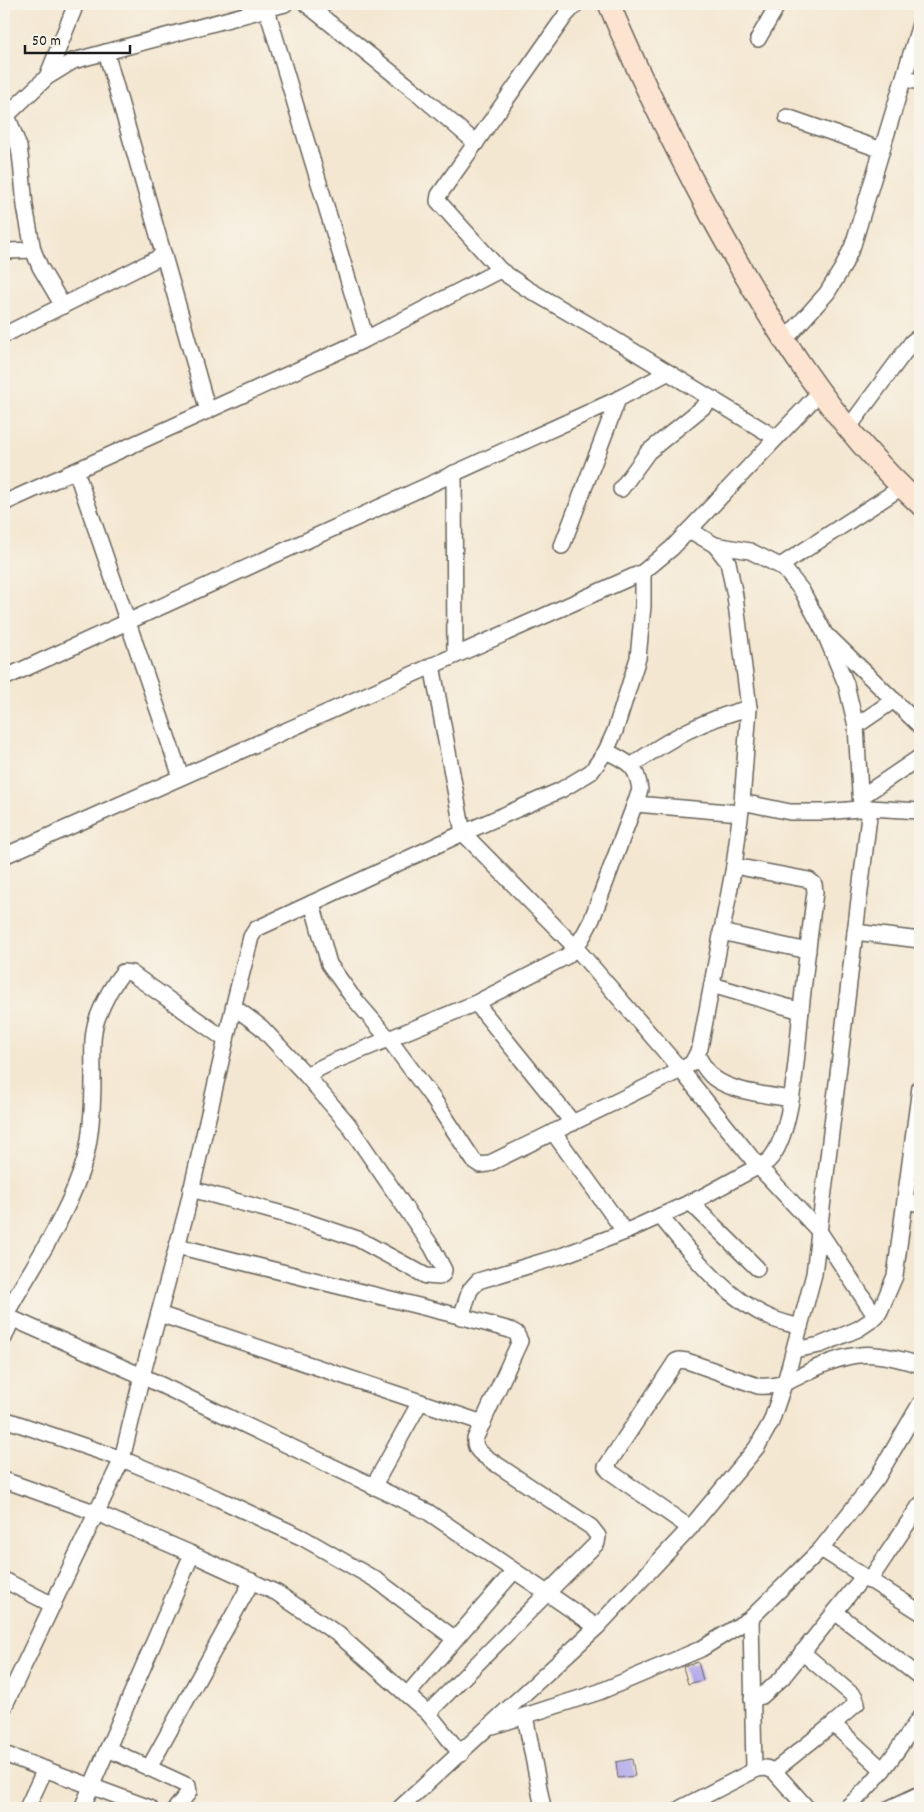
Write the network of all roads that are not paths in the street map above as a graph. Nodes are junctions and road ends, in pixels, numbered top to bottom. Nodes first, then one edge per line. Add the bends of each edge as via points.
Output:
1 (76, 4) edge
2 (286, 4) edge
3 (306, 4) edge
4 (576, 4) edge
5 (609, 4) edge
6 (778, 4) edge
7 (267, 10) junction
8 (920, 24) edge
9 (758, 39) dead end
10 (106, 52) junction
11 (47, 77) junction
12 (904, 79) junction
13 (920, 82) edge
14 (787, 116) dead end
15 (5, 117) edge
16 (476, 143) junction
17 (882, 150) junction
18 (4, 249) edge
19 (33, 250) junction
20 (164, 256) junction
21 (500, 270) junction
22 (62, 306) junction
23 (920, 325) edge
24 (4, 334) edge
25 (366, 339) junction
26 (916, 339) edge
27 (784, 341) junction
28 (667, 373) junction
29 (820, 392) junction
30 (618, 399) junction
31 (713, 399) junction
32 (208, 411) junction
33 (849, 427) junction
34 (776, 438) junction
35 (76, 471) junction
36 (454, 473) junction
37 (621, 489) dead end
38 (914, 497) edge
39 (4, 504) edge
40 (689, 530) junction
41 (715, 545) junction
42 (562, 546) dead end
43 (780, 566) junction
44 (643, 572) junction
45 (127, 621) junction
46 (825, 634) junction
47 (455, 655) junction
48 (432, 666) junction
49 (4, 678) edge
50 (894, 700) junction
51 (749, 708) junction
52 (856, 726) junction
53 (920, 726) edge
54 (606, 752) junction
55 (920, 757) edge
56 (631, 766) junction
57 (181, 777) junction
58 (636, 804) junction
59 (864, 805) junction
60 (741, 807) junction
61 (920, 811) edge
62 (463, 833) junction
63 (4, 856) edge
64 (734, 866) junction
65 (312, 903) junction
66 (722, 932) junction
67 (855, 932) junction
68 (920, 940) edge
69 (576, 948) junction
70 (808, 951) junction
71 (712, 985) junction
72 (235, 1001) junction
73 (476, 1003) junction
74 (801, 1011) junction
75 (388, 1038) junction
76 (226, 1040) junction
77 (697, 1055) junction
78 (681, 1070) junction
79 (309, 1074) junction
80 (920, 1087) edge
81 (791, 1099) junction
82 (573, 1123) junction
83 (553, 1132) junction
84 (758, 1166) junction
85 (191, 1189) junction
86 (905, 1201) junction
87 (690, 1202) junction
88 (920, 1204) edge
89 (660, 1216) junction
90 (819, 1231) junction
91 (625, 1232) junction
92 (177, 1246) junction
93 (757, 1268) dead end
94 (462, 1312) junction
95 (159, 1314) junction
96 (7, 1316) edge
97 (876, 1317) junction
98 (800, 1327) junction
99 (4, 1338) edge
100 (793, 1354) junction
101 (920, 1365) edge
102 (142, 1376) junction
103 (786, 1380) junction
104 (420, 1402) junction
105 (920, 1404) edge
106 (4, 1418) edge
107 (482, 1423) junction
108 (122, 1459) junction
109 (4, 1480) edge
110 (373, 1486) junction
111 (97, 1513) junction
112 (918, 1514) edge
113 (690, 1528) junction
114 (821, 1549) junction
115 (192, 1554) junction
116 (514, 1571) junction
117 (866, 1579) junction
118 (4, 1580) edge
119 (252, 1581) junction
120 (548, 1594) junction
121 (53, 1605) junction
122 (835, 1612) junction
123 (920, 1612) edge
124 (751, 1618) junction
125 (597, 1627) junction
126 (455, 1638) junction
127 (802, 1652) junction
128 (920, 1677) edge
129 (7, 1692) edge
130 (407, 1694) junction
131 (752, 1699) junction
132 (4, 1707) edge
133 (428, 1713) junction
134 (525, 1716) junction
135 (920, 1717) edge
136 (833, 1724) junction
137 (489, 1727) junction
138 (108, 1749) junction
139 (4, 1754) edge
140 (461, 1754) junction
141 (149, 1768) junction
142 (45, 1769) junction
143 (754, 1770) junction
144 (883, 1770) junction
145 (774, 1772) junction
146 (92, 1786) junction
147 (920, 1794) edge
148 (27, 1808) edge
149 (82, 1808) edge
150 (150, 1808) edge
151 (176, 1808) edge
152 (400, 1808) edge
153 (543, 1808) edge
154 (681, 1808) edge
155 (807, 1808) edge
156 (846, 1808) edge
157 (890, 1808) edge

1 - 11 street
2 - 7 street
3 - 16 street
4 - 16 street
5 - 27 main road via 690,177
6 - 9 street
7 - 10 street
7 - 25 street
8 - 12 street
10 - 11 street via 73,61
10 - 20 street
11 - 15 street
12 - 13 street
12 - 17 street
14 - 17 street
15 - 19 street via 19,147 24,206
16 - 21 street via 438,201
17 - 27 street via 853,245 842,268 827,293
18 - 19 street
19 - 22 street
20 - 22 street
20 - 32 street
21 - 25 street
21 - 28 street
22 - 24 street
23 - 26 street
25 - 32 street
26 - 33 street
27 - 29 main road
28 - 30 street
28 - 31 street
29 - 33 main road
29 - 34 street
30 - 36 street
30 - 42 street
31 - 34 street
31 - 37 street via 648,452
32 - 35 street
33 - 38 main road via 866,449
34 - 40 street
35 - 39 street
35 - 45 street
36 - 45 street
36 - 47 street
38 - 43 street
40 - 41 street
40 - 44 street
41 - 43 street via 750,550
41 - 51 street via 728,562
43 - 46 street via 802,591
44 - 47 street
44 - 54 street via 638,658
45 - 49 street
45 - 57 street
46 - 50 street
46 - 52 street via 846,684
47 - 48 street
48 - 57 street
48 - 62 street
50 - 52 street
50 - 53 street
51 - 56 street via 708,720
51 - 60 street
52 - 59 street
54 - 56 street
54 - 62 street via 591,772 561,790
55 - 59 street
56 - 58 street via 638,775 640,790
57 - 63 street
58 - 60 street
58 - 69 street via 592,919
59 - 60 street via 825,812
59 - 61 street
59 - 67 street
60 - 64 street
62 - 65 street
62 - 69 street
64 - 66 street
64 - 70 street via 809,880 814,884
65 - 72 street via 256,929
65 - 75 street via 329,964
66 - 70 street
66 - 71 street
67 - 68 street
67 - 90 street
69 - 73 street via 567,956
69 - 78 street
70 - 74 street
71 - 74 street
71 - 77 street
72 - 76 street
72 - 79 street
73 - 75 street
73 - 82 street
74 - 81 street
75 - 79 street
75 - 83 street via 474,1161 480,1165
76 - 85 street
76 - 96 street via 131,973 123,972 115,981 96,1020 90,1134 85,1158 51,1237
77 - 78 street
77 - 81 street via 715,1079 757,1094
78 - 82 street
78 - 84 street
79 - 85 street via 348,1124 432,1247 443,1274 439,1277 426,1276 358,1239 290,1216
80 - 86 street
81 - 84 street via 774,1154
82 - 83 street
83 - 91 street
84 - 87 street
84 - 90 street
85 - 92 street
86 - 88 street
86 - 97 street via 895,1276
87 - 89 street
87 - 93 street
89 - 91 street
89 - 98 street via 706,1270 736,1298 770,1318
90 - 97 street
90 - 98 street via 814,1274
91 - 94 street via 564,1255 478,1281 470,1290
92 - 94 street
92 - 95 street
94 - 107 street via 510,1330 520,1341
95 - 102 street
95 - 104 street
96 - 99 street
96 - 102 street
97 - 100 street via 858,1330
98 - 100 street
100 - 103 street
101 - 103 street via 889,1355 870,1354 837,1360
102 - 108 street
102 - 110 street
103 - 113 street via 771,1422 757,1446
103 - 113 street via 769,1387 758,1386 687,1361 676,1361 608,1463 609,1471
104 - 107 street
104 - 110 street
105 - 114 street via 877,1478
106 - 108 street
107 - 120 street via 474,1445 478,1451 591,1527 598,1536 597,1543
108 - 111 street
108 - 126 street via 303,1538 378,1582
109 - 111 street
110 - 116 street via 428,1512
111 - 115 street
111 - 121 street
112 - 117 street
113 - 125 street
114 - 117 street
114 - 124 street
115 - 119 street
115 - 138 street
116 - 120 street
116 - 126 street
117 - 122 street
117 - 123 street
118 - 121 street
119 - 130 street via 277,1593 343,1639
119 - 141 street
120 - 125 street
120 - 133 street
121 - 129 street
122 - 127 street
122 - 128 street
124 - 131 street
124 - 134 street via 701,1649 599,1692
125 - 137 street
126 - 130 street
127 - 131 street via 772,1688
127 - 136 street via 855,1697 857,1702
129 - 132 street
130 - 133 street
131 - 143 street
133 - 140 street
134 - 137 street
134 - 153 street
135 - 144 street
136 - 144 street
136 - 145 street
137 - 140 street
138 - 141 street
138 - 146 street
139 - 142 street
140 - 152 street
141 - 151 street via 188,1786 189,1792
142 - 146 street
142 - 148 street
143 - 145 street via 766,1768
143 - 154 street
144 - 156 street
145 - 155 street
146 - 149 street
146 - 150 street
147 - 157 street

